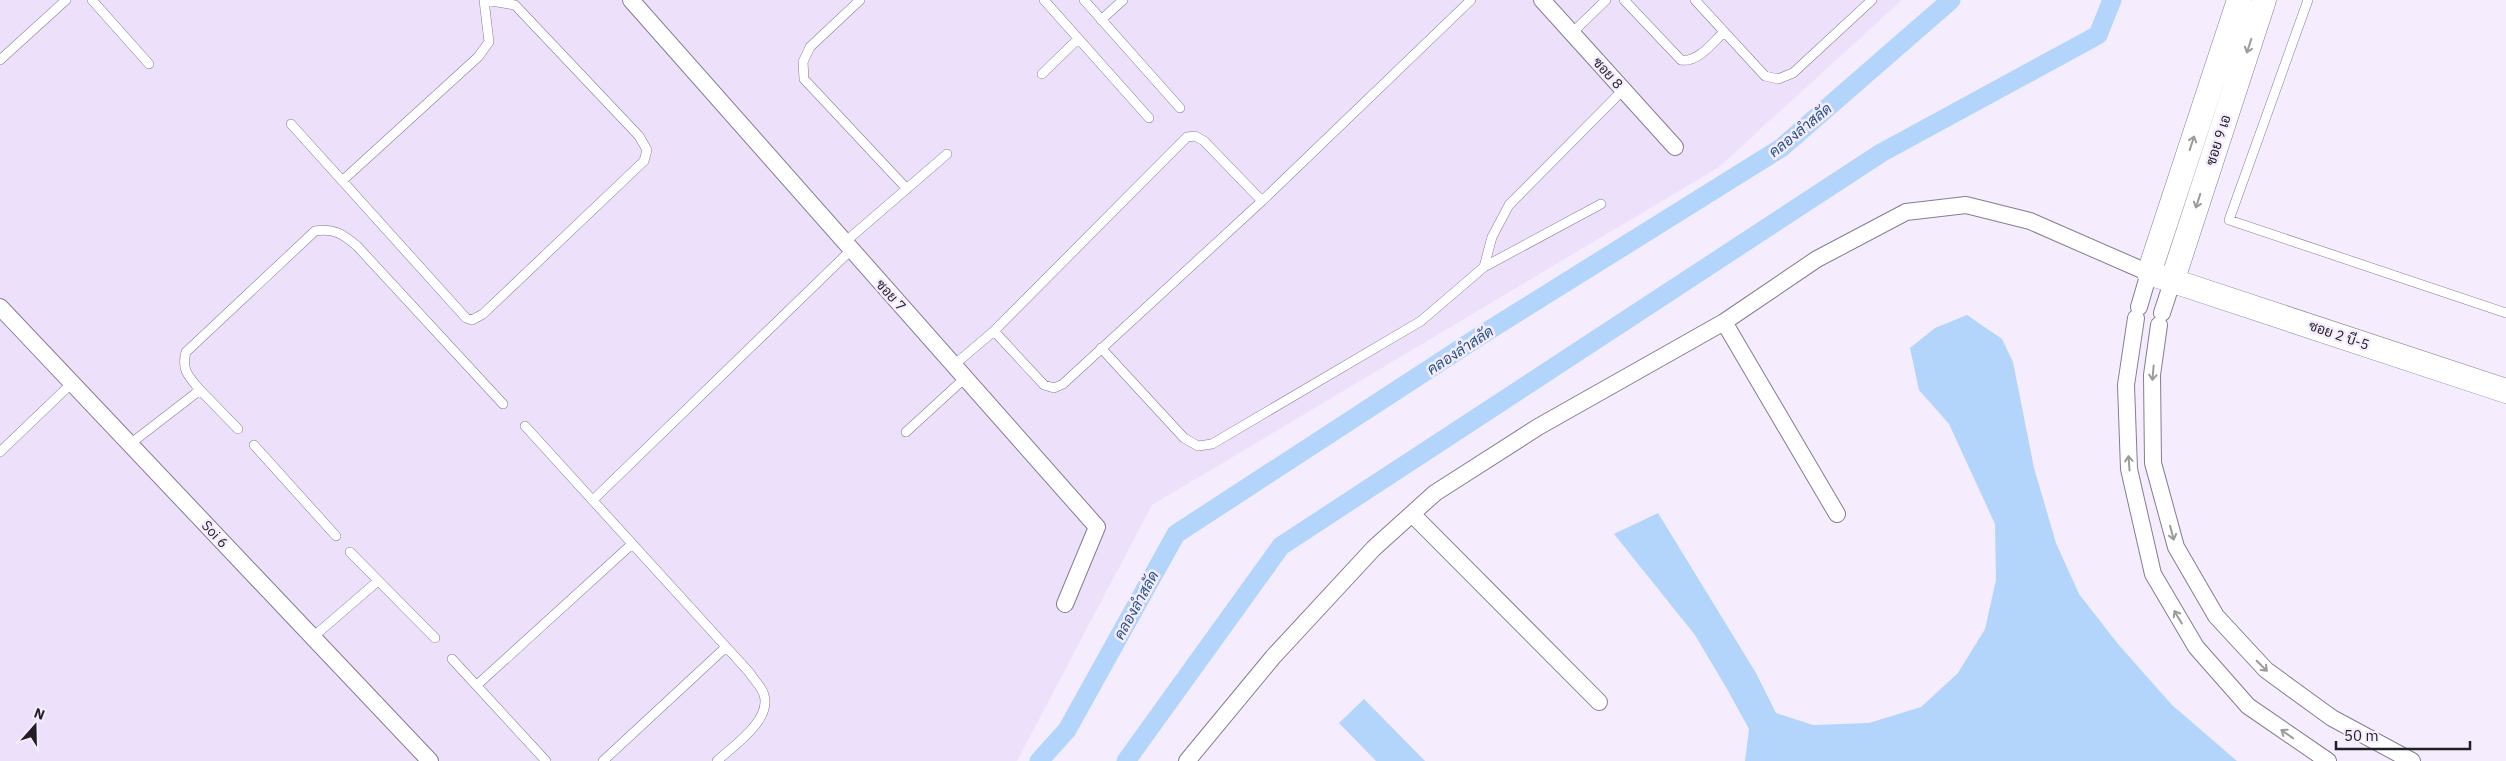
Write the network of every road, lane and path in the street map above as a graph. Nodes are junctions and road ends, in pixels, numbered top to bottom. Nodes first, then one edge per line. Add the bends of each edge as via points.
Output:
1 (66, 0) edge
2 (92, 0) edge
3 (484, 0) edge
4 (631, 0) edge
5 (860, 0) edge
6 (1044, 0) edge
7 (1084, 0) edge
8 (1123, 0) edge
9 (1470, 0) edge
10 (1542, 0) edge
11 (1606, 0) edge
12 (1624, 0) edge
13 (1695, 0) edge
14 (1872, 0) edge
15 (2240, 0) edge
16 (2264, 0) edge
17 (2308, 0) edge
18 (1101, 20) junction
19 (1724, 32) junction
20 (1572, 33) junction
21 (1078, 39) junction
22 (0, 60) edge
23 (148, 64) dead end
24 (1042, 74) dead end
25 (1623, 90) junction
26 (1180, 108) dead end
27 (1148, 118) dead end
28 (291, 124) dead end
29 (1675, 146) dead end
30 (947, 154) dead end
31 (342, 181) junction
32 (907, 189) junction
33 (1262, 201) junction
34 (1601, 204) dead end
35 (848, 246) junction
36 (1484, 267) junction
37 (2149, 273) junction
38 (2173, 279) junction
39 (0, 307) edge
40 (2506, 313) edge
41 (1724, 322) junction
42 (994, 331) junction
43 (1101, 348) junction
44 (954, 365) junction
45 (965, 378) junction
46 (72, 383) junction
47 (200, 390) junction
48 (2506, 391) edge
49 (503, 404) dead end
50 (524, 426) dead end
51 (238, 429) dead end
52 (906, 432) dead end
53 (130, 444) junction
54 (254, 446) dead end
55 (0, 452) edge
56 (593, 500) junction
57 (1412, 514) junction
58 (1838, 514) dead end
59 (336, 536) dead end
60 (632, 544) junction
61 (350, 552) dead end
62 (378, 581) junction
63 (1065, 604) dead end
64 (313, 637) junction
65 (435, 638) dead end
66 (726, 647) junction
67 (452, 659) dead end
68 (476, 685) junction
69 (1599, 702) dead end
70 (430, 761) edge
71 (546, 761) edge
72 (604, 761) edge
73 (717, 761) edge
74 (1187, 761) edge
75 (2328, 761) edge
76 (2412, 761) edge

1 - 22 lane
2 - 23 lane
3 - 31 lane via 489,42 478,57
3 - 31 lane via 515,6 541,31 639,136 647,150 644,161 472,320 466,318
4 - 35 street, ซอย 7
5 - 32 lane via 810,47 803,62 804,79
6 - 21 lane
7 - 18 lane
8 - 18 lane
9 - 33 lane
10 - 20 street, ซอย 8
11 - 20 lane
12 - 19 lane via 1681,60 1696,58
13 - 19 lane
14 - 19 lane via 1793,73 1778,79 1765,76
37 -> 15 street, ซอย 9 เอ
16 -> 38 street, ซอย 9 เอ
17 - 40 lane via 2229,220
18 - 26 lane
20 - 25 street, ซอย 8
21 - 24 lane
21 - 27 lane
25 - 29 street, ซอย 8
25 - 36 lane via 1509,205 1492,237
28 - 31 lane
30 - 32 lane
32 - 35 lane
33 - 42 lane via 1204,141 1195,136 1187,138
33 - 43 lane
34 - 36 lane
35 - 44 street, ซอย 7
35 - 56 lane
36 - 43 lane via 1421,321 1212,444 1198,446 1184,438
37 - 38 street, ซอย 2 บี-5
37 - 41 street via 2030,221 1966,206 1906,212 1817,259
75 -> 37 street via 2248,706 2196,647 2153,574 2129,470 2126,385 2138,313
38 - 48 street, ซอย 2 บี-5
38 -> 76 street via 2161,319 2152,375 2153,463 2176,547 2216,616 2266,670 2332,718
39 - 46 street, Soi 6
41 - 57 street via 1538,427 1435,493
41 - 58 street
42 - 43 lane via 1044,385 1054,388 1063,384
42 - 44 lane
44 - 45 street, ซอย 7
45 - 52 lane
45 - 63 street, ซอย 7 via 1097,527
46 - 53 street, Soi 6
46 - 55 lane
47 - 49 lane via 186,374 183,364 186,352 315,232 327,229 341,232 357,246
47 - 51 lane
47 - 53 lane
50 - 56 lane
53 - 64 street, Soi 6
54 - 59 lane
56 - 60 lane
57 - 69 street
57 - 74 street via 1374,548 1273,657
60 - 66 lane
60 - 68 lane
61 - 62 lane
62 - 64 lane
62 - 65 lane
64 - 70 street, Soi 6
66 - 72 lane
66 - 73 lane via 749,672 764,695 764,708 759,723
67 - 68 lane
68 - 71 lane

